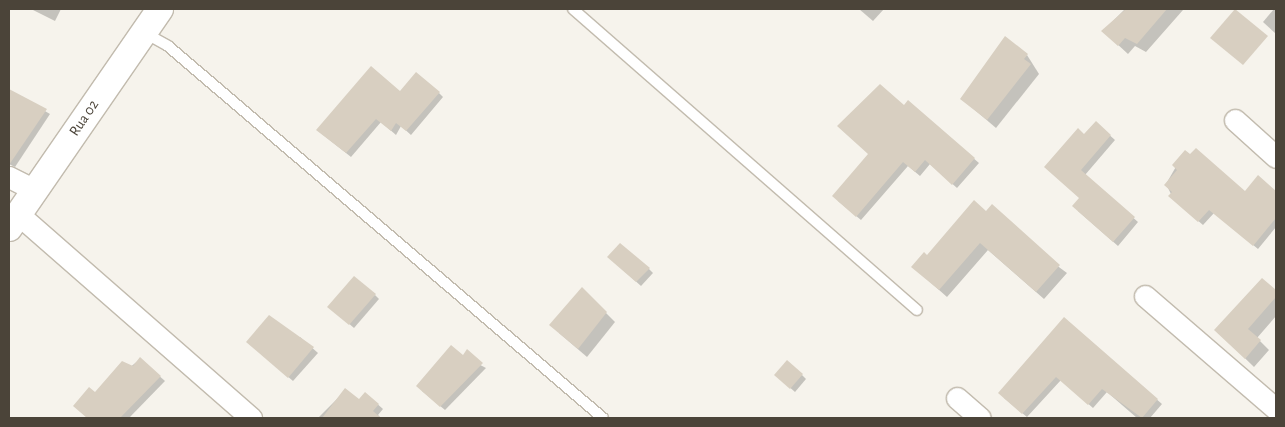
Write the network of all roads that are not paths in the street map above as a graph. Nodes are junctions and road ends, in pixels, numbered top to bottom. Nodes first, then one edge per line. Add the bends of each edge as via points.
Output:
1 (160, 9) edge
2 (573, 9) edge
3 (144, 32) junction
4 (1235, 120) dead end
5 (1276, 157) edge
6 (9, 177) edge
7 (35, 190) junction
8 (14, 221) edge
9 (1145, 296) dead end
10 (918, 310) dead end
11 (957, 398) dead end
12 (1276, 409) edge
13 (251, 418) edge
14 (603, 418) edge
15 (980, 418) edge

1 - 3 street, Rua 02
2 - 10 lane
3 - 7 street, Rua 02
3 - 14 lane via 175,52
4 - 5 street
6 - 7 street
7 - 8 street, Rua 02
8 - 13 street
9 - 12 street
11 - 15 street

